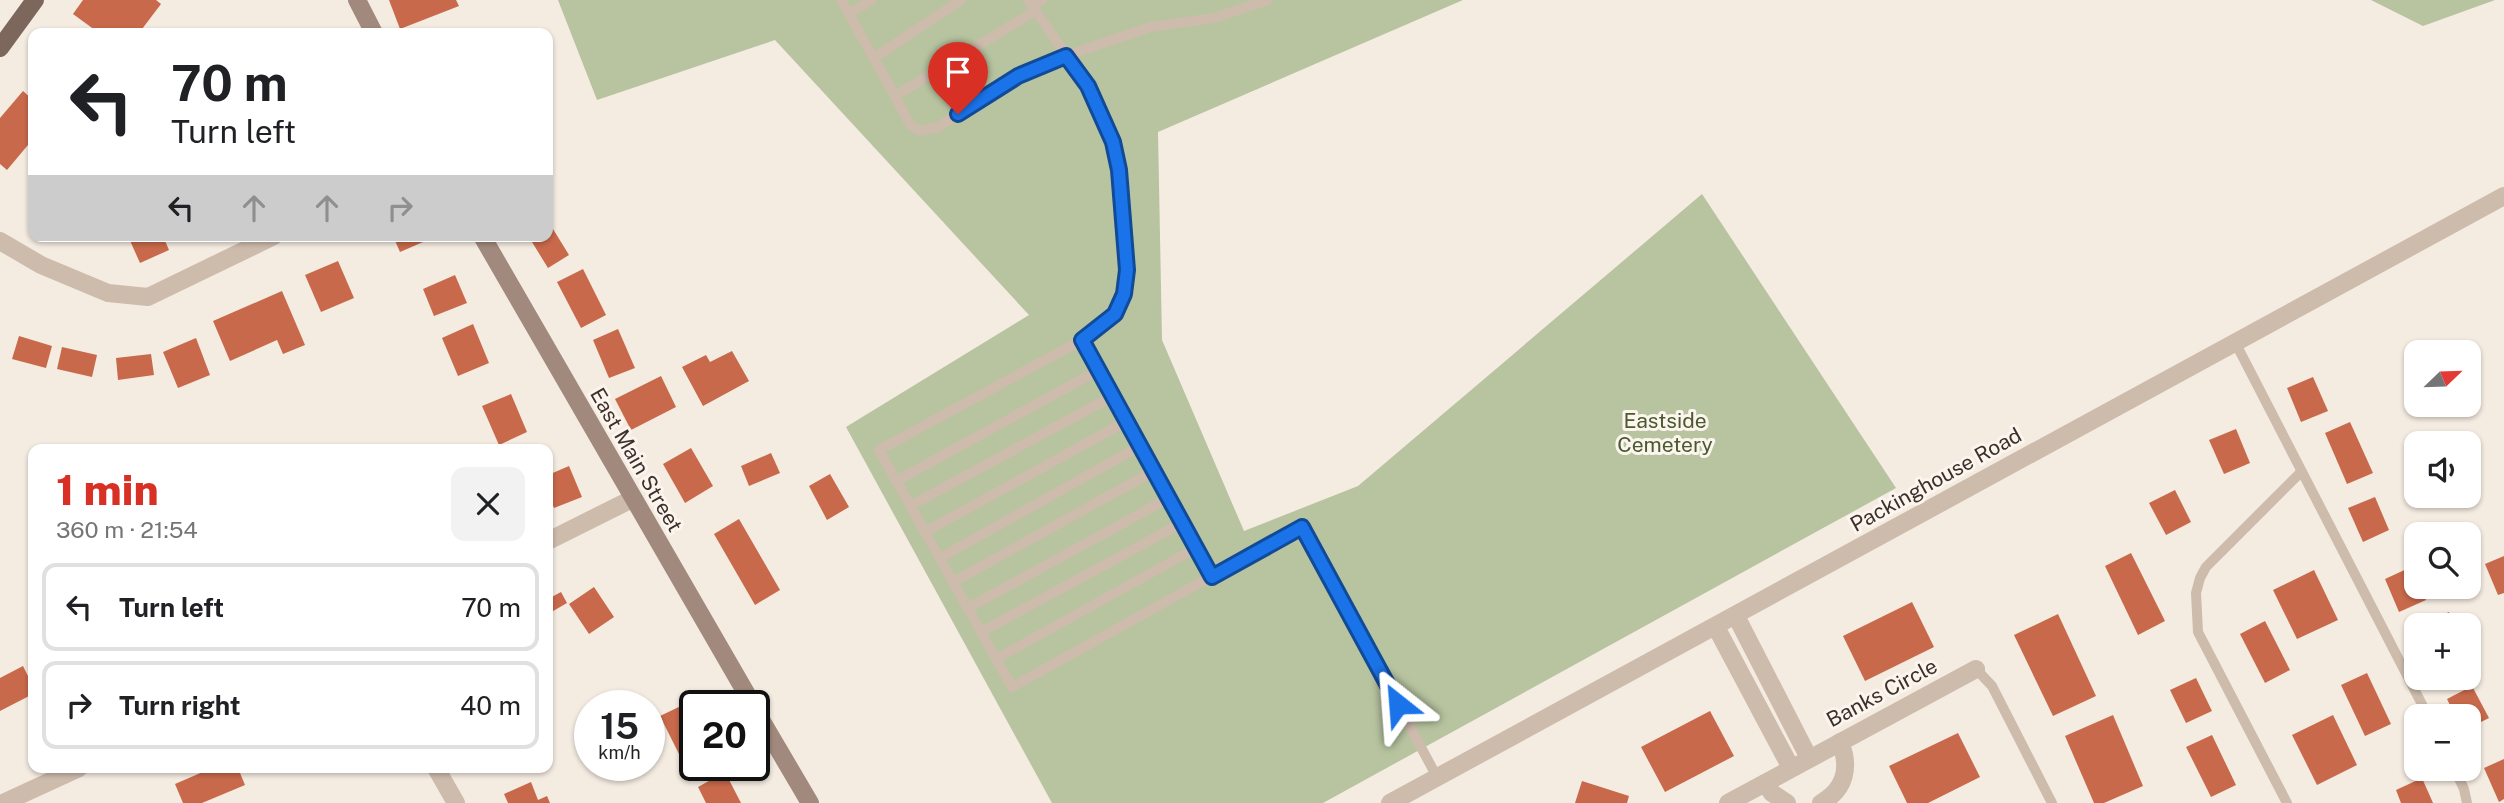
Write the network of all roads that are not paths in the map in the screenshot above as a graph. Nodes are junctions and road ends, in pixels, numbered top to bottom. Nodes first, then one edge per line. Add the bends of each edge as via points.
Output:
1 (36, 0) edge
2 (357, 0) edge
3 (841, 0) edge
4 (872, 0) edge
5 (961, 0) edge
6 (1042, 0) edge
7 (1261, 1) edge
8 (1032, 6) edge
9 (850, 13) junction
10 (371, 28) edge
11 (0, 48) edge
12 (1066, 56) junction
13 (875, 57) junction
14 (895, 96) junction
15 (2504, 196) edge
16 (0, 241) edge
17 (262, 242) edge
18 (485, 242) edge
19 (1082, 340) junction
20 (2235, 342) junction
21 (1099, 370) junction
22 (1113, 396) junction
23 (1127, 421) junction
24 (1140, 446) junction
25 (1154, 471) junction
26 (2301, 472) junction
27 (896, 481) junction
28 (1169, 498) junction
29 (632, 499) junction
30 (911, 506) junction
31 (1182, 523) junction
32 (925, 532) junction
33 (553, 538) edge
34 (1196, 548) junction
35 (940, 558) junction
36 (1212, 577) junction
37 (953, 582) junction
38 (968, 608) junction
39 (1736, 616) junction
40 (1716, 627) junction
41 (981, 632) junction
42 (996, 659) junction
43 (1976, 669) joint
44 (745, 690) edge
45 (2422, 704) edge
46 (770, 734) edge
47 (1840, 742) junction
48 (1810, 758) junction
49 (1791, 768) junction
50 (68, 773) edge
51 (439, 773) edge
52 (1437, 777) junction
53 (2460, 781) edge
54 (1765, 783) junction
55 (3, 803) edge
56 (456, 803) edge
57 (810, 803) edge
58 (1390, 803) edge
59 (1728, 803) edge
60 (1787, 803) edge
61 (1821, 803) edge
62 (2052, 803) edge
63 (2287, 803) edge
64 (2467, 803) edge

1 - 11 main road
2 - 10 main road
3 - 9 lane
4 - 9 lane
5 - 13 lane
6 - 8 lane
7 - 12 lane via 1214,18 1150,27
8 - 12 lane
8 - 14 lane
9 - 13 lane
12 - 14 lane via 1018,76 938,127 920,131 909,125
12 - 19 lane via 1088,86 1113,142 1127,270 1115,314
13 - 14 lane
15 - 20 street, Packinghouse Road
16 - 17 street via 41,265 108,293 148,297
18 - 29 main road, East Main Street
19 - 21 lane
19 - 27 lane via 879,450
20 - 26 lane
20 - 39 street, Packinghouse Road
21 - 22 lane
21 - 27 lane
22 - 23 lane
22 - 30 lane
23 - 24 lane
23 - 32 lane
24 - 25 lane
24 - 35 lane
25 - 28 lane
25 - 37 lane
26 - 45 lane
26 - 63 lane via 2206,567 2196,593 2198,632
27 - 30 lane
28 - 31 lane
28 - 38 lane
29 - 33 street
29 - 44 main road, East Main Street
30 - 32 lane
31 - 34 lane
31 - 41 lane
32 - 35 lane
34 - 36 lane
34 - 42 lane
35 - 37 lane
36 - 42 lane via 1012,687
36 - 52 lane via 1302,527
37 - 38 lane
38 - 41 lane
39 - 40 street, Packinghouse Road
39 - 48 street
40 - 49 street
40 - 52 street, Packinghouse Road
41 - 42 lane
43 - 47 street, Banks Circle
43 - 62 lane via 1992,686
46 - 57 main road, East Main Street
47 - 48 street, Banks Circle
47 - 61 street via 1844,778
48 - 49 street, Banks Circle
49 - 54 street, Banks Circle
50 - 55 street
51 - 56 street
52 - 58 street, Packinghouse Road
53 - 64 lane
54 - 59 street, Banks Circle
54 - 60 street

